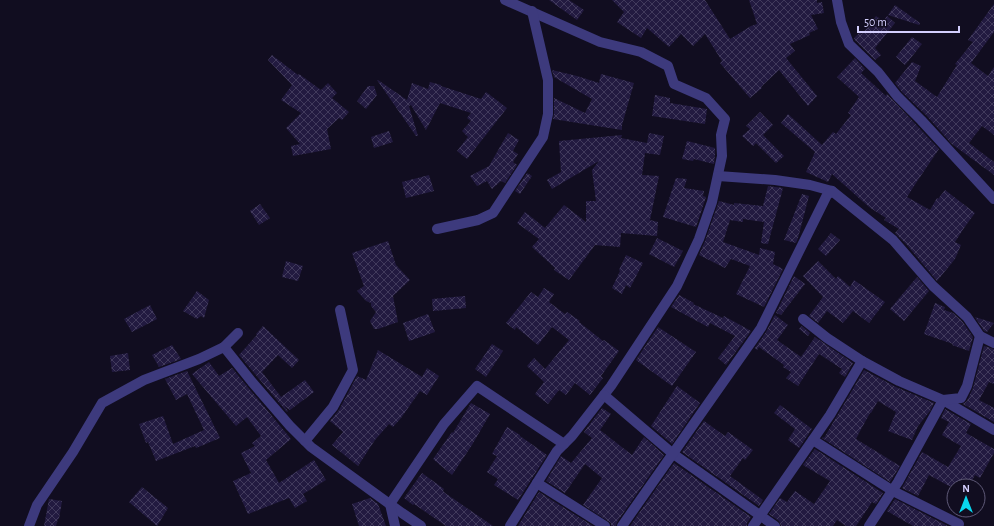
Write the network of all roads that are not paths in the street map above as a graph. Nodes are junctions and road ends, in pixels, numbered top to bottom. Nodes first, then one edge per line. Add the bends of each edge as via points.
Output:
1 (505, 0) edge
2 (838, 0) edge
3 (532, 12) junction
4 (718, 176) junction
5 (832, 191) junction
6 (994, 199) edge
7 (437, 229) dead end
8 (340, 310) dead end
9 (803, 320) dead end
10 (238, 333) dead end
11 (980, 336) junction
12 (994, 343) edge
13 (224, 347) junction
14 (862, 361) junction
15 (604, 395) junction
16 (943, 400) junction
17 (994, 430) edge
18 (813, 440) junction
19 (305, 441) junction
20 (564, 444) junction
21 (672, 453) junction
22 (538, 483) junction
23 (893, 491) junction
24 (390, 504) junction
25 (761, 515) junction
26 (959, 524) dead end
27 (29, 526) edge
28 (395, 526) edge
29 (421, 526) edge
30 (510, 526) edge
31 (605, 526) edge
32 (622, 526) edge
33 (753, 526) edge
34 (775, 526) edge
35 (869, 526) edge

1 - 3 street
2 - 6 street via 841,22 849,44 878,72 897,96
3 - 4 street via 600,42 641,52 668,66 674,84 706,98 725,119 721,135 722,156
3 - 7 street via 548,80 548,114 543,137 493,213 478,220
4 - 5 street via 774,180
4 - 15 street via 699,239 677,286
5 - 11 street via 893,240 933,286 966,317
5 - 21 street via 827,195 761,328
8 - 19 street via 353,370 333,407
9 - 14 street
10 - 13 street
11 - 12 street
11 - 16 street via 966,386 960,398
13 - 19 street
13 - 27 street via 144,380 102,403 37,505
14 - 16 street
14 - 18 street
15 - 20 street
15 - 21 street
16 - 17 street
16 - 23 street
18 - 23 street
18 - 25 street
19 - 24 street
20 - 22 street
20 - 24 street via 477,386 444,424
21 - 25 street
21 - 32 street
22 - 30 street
22 - 31 street
23 - 26 street
23 - 35 street
24 - 28 street
24 - 29 street
25 - 33 street
25 - 34 street

